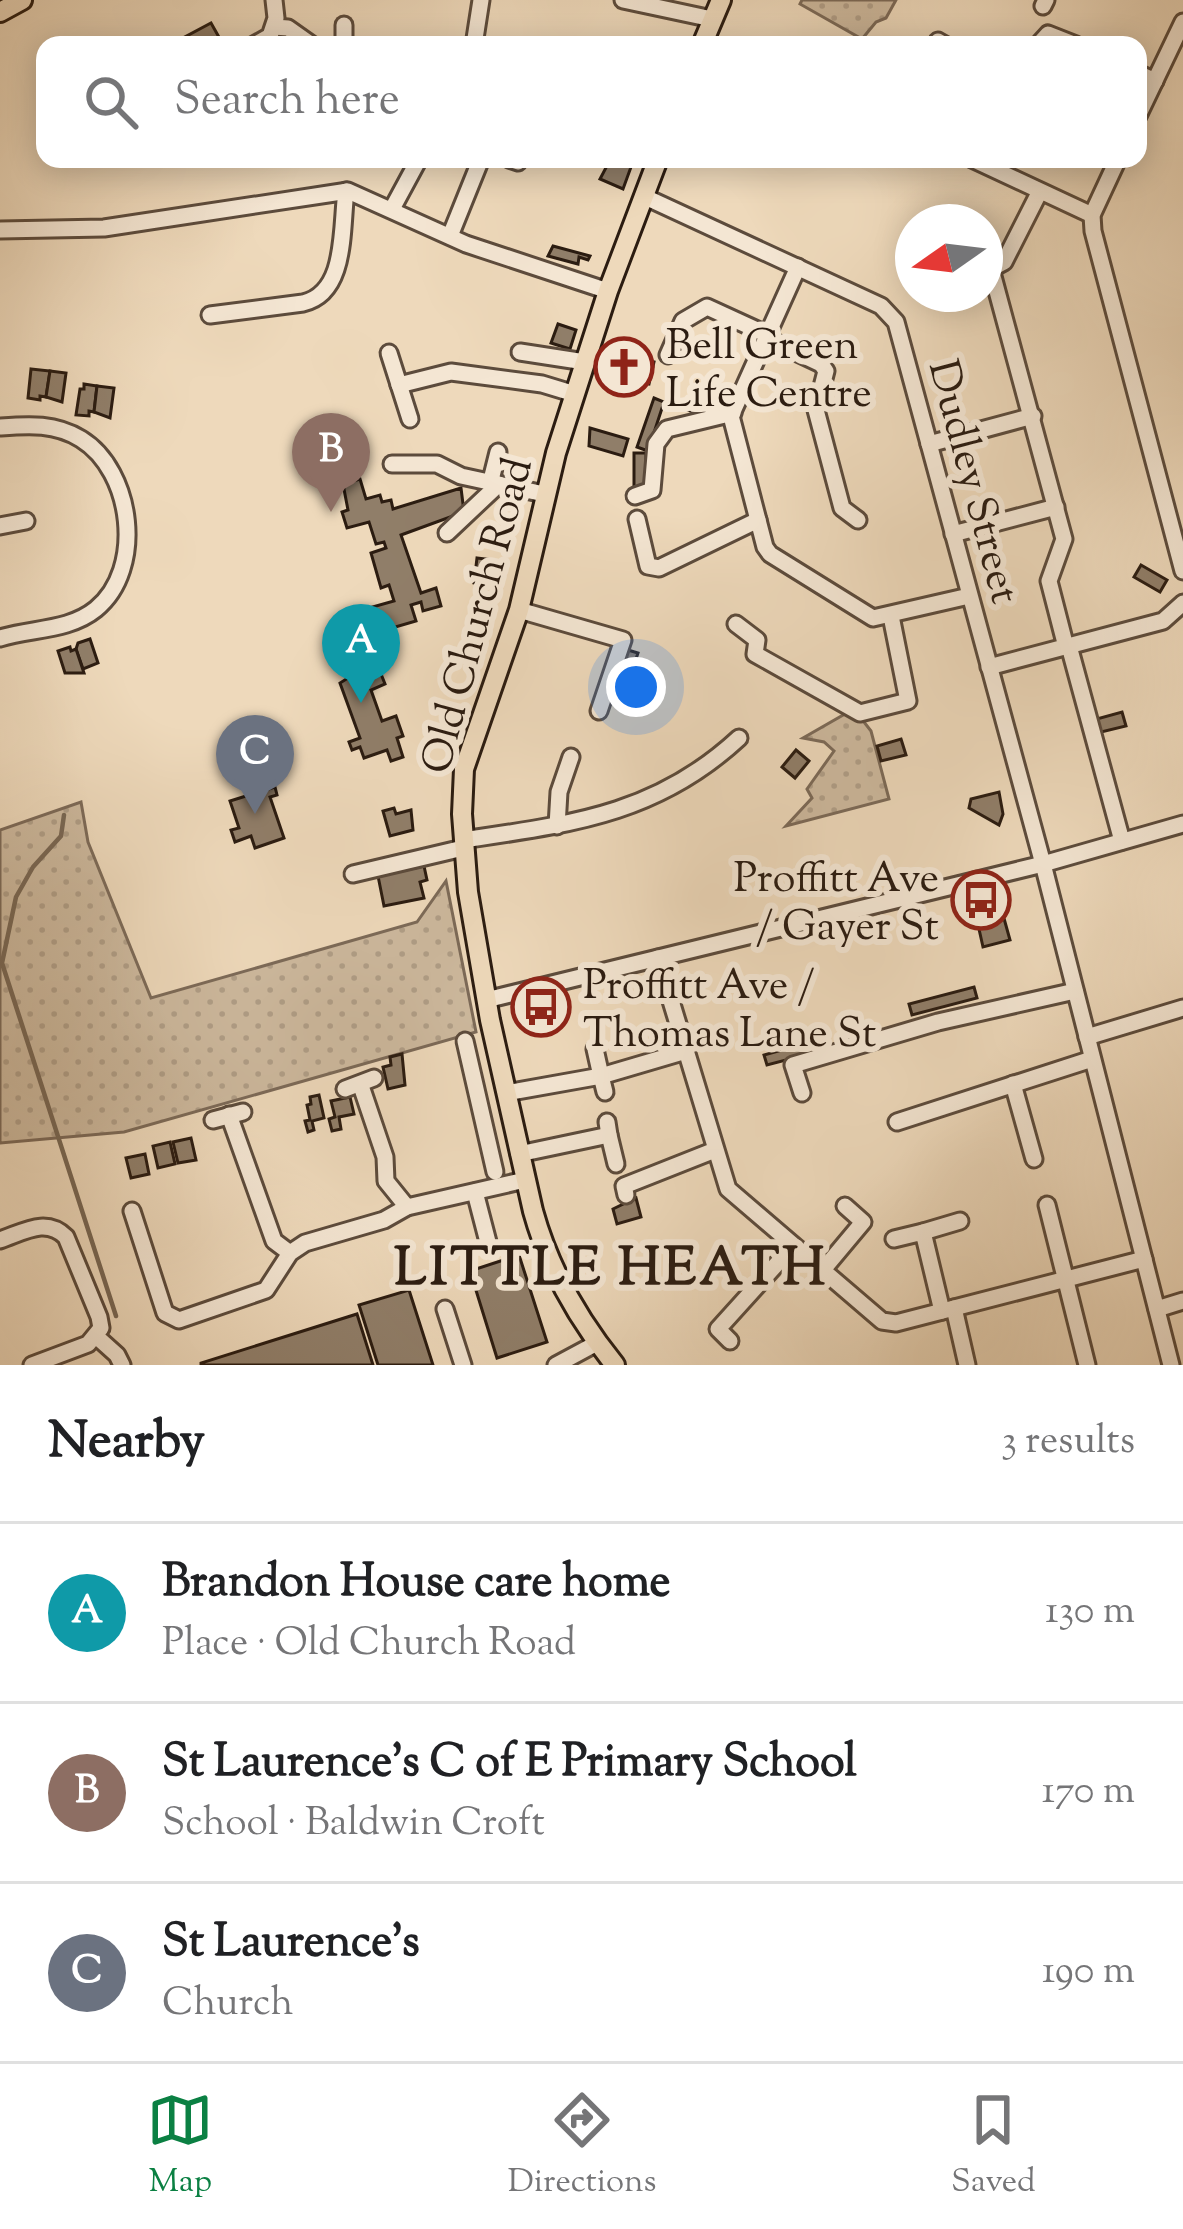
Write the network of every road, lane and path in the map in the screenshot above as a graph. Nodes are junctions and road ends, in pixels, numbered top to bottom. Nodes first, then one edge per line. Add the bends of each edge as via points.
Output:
1 (22, 0) edge
2 (274, 0) edge
3 (481, 0) edge
4 (623, 0) edge
5 (717, 9) edge
6 (0, 12) edge
7 (1183, 22) edge
8 (344, 26) dead end
9 (274, 27) junction
10 (271, 36) edge
11 (299, 36) edge
12 (344, 36) edge
13 (475, 36) edge
14 (1147, 77) edge
15 (1155, 81) junction
16 (1147, 97) edge
17 (413, 168) edge
18 (477, 168) edge
19 (655, 168) edge
20 (990, 168) edge
21 (1114, 168) edge
22 (346, 191) junction
23 (1040, 193) junction
24 (644, 196) junction
25 (392, 209) junction
26 (1092, 215) junction
27 (0, 230) edge
28 (449, 236) junction
29 (1003, 262) edge
30 (799, 267) junction
31 (608, 291) junction
32 (1002, 312) edge
33 (210, 315) dead end
34 (767, 336) junction
35 (520, 352) dead end
36 (389, 353) dead end
37 (668, 355) dead end
38 (585, 362) junction
39 (399, 385) junction
40 (575, 394) junction
41 (733, 413) junction
42 (1033, 416) junction
43 (410, 419) dead end
44 (0, 427) edge
45 (928, 444) junction
46 (498, 452) dead end
47 (392, 464) dead end
48 (495, 484) junction
49 (544, 494) junction
50 (635, 496) dead end
51 (1056, 507) junction
52 (637, 519) dead end
53 (758, 520) junction
54 (858, 520) dead end
55 (26, 521) dead end
56 (0, 526) edge
57 (447, 533) dead end
58 (953, 534) junction
59 (1183, 571) edge
60 (969, 596) junction
61 (1183, 603) edge
62 (518, 610) junction
63 (891, 616) junction
64 (736, 624) dead end
65 (0, 638) edge
66 (1067, 646) junction
67 (989, 668) junction
68 (599, 711) dead end
69 (740, 738) dead end
70 (571, 757) dead end
71 (1183, 824) edge
72 (557, 826) junction
73 (1122, 841) junction
74 (463, 844) junction
75 (1042, 864) junction
76 (353, 874) dead end
77 (658, 958) junction
78 (1075, 991) junction
79 (486, 1000) junction
80 (1183, 1008) edge
81 (1087, 1037) junction
82 (465, 1041) dead end
83 (595, 1048) dead end
84 (686, 1052) junction
85 (1092, 1059) junction
86 (500, 1067) junction
87 (472, 1072) junction
88 (360, 1084) dead end
89 (603, 1084) junction
90 (1013, 1084) junction
91 (506, 1093) junction
92 (802, 1093) dead end
93 (228, 1116) dead end
94 (897, 1122) dead end
95 (715, 1150) junction
96 (519, 1154) junction
97 (1034, 1159) dead end
98 (616, 1164) dead end
99 (495, 1172) dead end
100 (525, 1180) junction
101 (476, 1192) junction
102 (626, 1195) dead end
103 (1047, 1205) dead end
104 (845, 1206) dead end
105 (407, 1207) junction
106 (132, 1211) dead end
107 (960, 1221) dead end
108 (923, 1232) junction
109 (894, 1239) dead end
110 (0, 1240) edge
111 (488, 1242) dead end
112 (794, 1246) junction
113 (290, 1253) junction
114 (1144, 1259) junction
115 (823, 1270) junction
116 (1066, 1279) junction
117 (1183, 1301) edge
118 (1156, 1309) junction
119 (445, 1310) dead end
120 (948, 1310) junction
121 (97, 1337) junction
122 (730, 1341) dead end
123 (597, 1343) junction
124 (32, 1365) edge
125 (122, 1365) edge
126 (463, 1365) edge
127 (556, 1365) edge
128 (615, 1365) edge
129 (967, 1365) edge
130 (1087, 1365) edge
131 (1171, 1365) edge

1 - 6 main road
2 - 9 street
3 - 13 street
4 - 5 street
7 - 15 street
8 - 12 street
9 - 10 street
9 - 11 street
14 - 15 street
15 - 16 street
17 - 25 street
18 - 28 street
19 - 24 main road, Old Church Road
20 - 23 street
21 - 26 street
22 - 25 street
22 - 27 street via 104,228
22 - 33 street via 328,291 303,304
23 - 26 street
23 - 29 street
24 - 30 street, Dudley Street
24 - 31 main road, Old Church Road
25 - 28 street
26 - 59 street
28 - 31 street
30 - 34 street
30 - 45 street, Dudley Street via 892,316
31 - 38 main road, Old Church Road
32 - 42 street
34 - 37 street via 707,307 683,321
34 - 41 street
34 - 54 street via 826,370 816,410 842,508
35 - 38 street
36 - 39 street
38 - 40 main road, Old Church Road
39 - 40 street via 451,373
39 - 43 street
40 - 49 main road, Old Church Road
41 - 50 street via 667,428 656,444 652,490
41 - 53 street
42 - 45 street
42 - 51 street
44 - 65 street via 55,427 84,440 108,467 125,525 122,572 97,609 62,627
45 - 58 street, Dudley Street
46 - 48 street
47 - 48 street via 436,464
48 - 49 street
48 - 57 street
49 - 62 main road, Old Church Road
51 - 58 street
51 - 66 street via 1064,542 1049,581
52 - 53 street via 648,566 659,568
53 - 63 street via 770,554 868,617
55 - 56 street
58 - 60 street, Dudley Street
60 - 63 street
60 - 67 street, Dudley Street
61 - 66 street via 1163,621
62 - 68 street via 623,640
62 - 74 main road, Old Church Road via 467,755
63 - 64 street via 908,701 860,713 755,654 757,640
66 - 67 street
66 - 73 street
67 - 75 street, Dudley Street
69 - 72 street via 668,791
70 - 72 street
71 - 73 street
72 - 74 street
73 - 75 street
74 - 76 street
74 - 79 main road, Old Church Road
75 - 77 street
75 - 78 street, Dudley Street
77 - 79 street
77 - 84 street
78 - 81 street, Dudley Street
78 - 92 street via 793,1065
79 - 86 main road, Old Church Road
80 - 81 street
81 - 85 street, Dudley Street
82 - 87 street
83 - 89 street
84 - 89 street
84 - 95 street
85 - 90 street
85 - 114 street, Dudley Street
86 - 87 street
86 - 91 main road, Old Church Road
87 - 99 street
88 - 105 street via 386,1181
89 - 91 street
90 - 94 street
90 - 97 street
91 - 96 main road, Old Church Road
93 - 113 street via 274,1241
95 - 102 street via 624,1186
95 - 112 street via 732,1193
96 - 98 street via 608,1129
96 - 100 main road, Old Church Road
100 - 101 street
100 - 123 main road, Old Church Road via 556,1277
101 - 105 street
101 - 111 street
103 - 116 street
104 - 115 street via 863,1222
105 - 113 street
106 - 113 street via 172,1320 266,1290
107 - 108 street
108 - 109 street
108 - 120 street
110 - 121 street via 57,1227 99,1317
112 - 115 street
112 - 122 street via 718,1329
114 - 116 street
114 - 118 street, Dudley Street
115 - 120 street via 882,1321
116 - 120 street
116 - 130 street
117 - 118 street
118 - 131 street, Dudley Street
119 - 126 street
120 - 129 street
121 - 124 street
121 - 125 street
123 - 127 street
123 - 128 main road, Old Church Road

